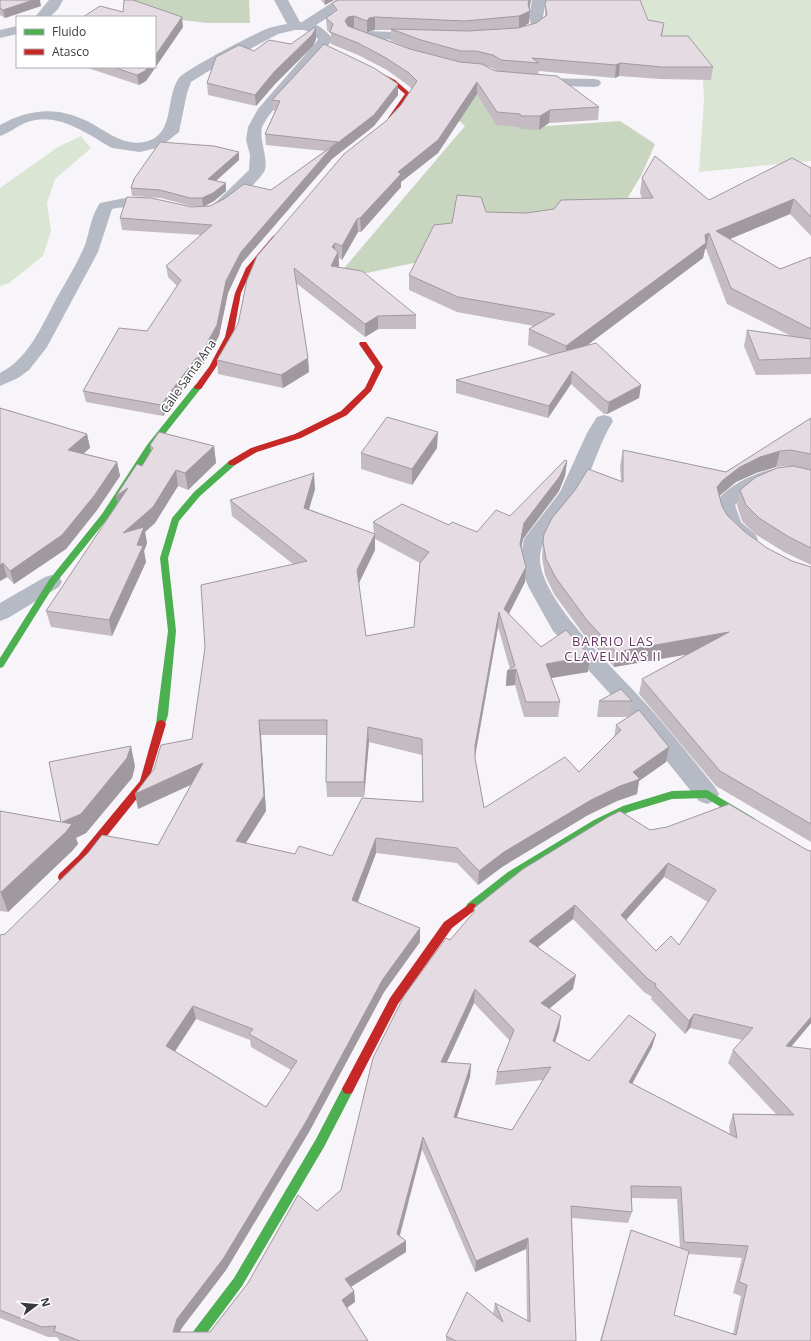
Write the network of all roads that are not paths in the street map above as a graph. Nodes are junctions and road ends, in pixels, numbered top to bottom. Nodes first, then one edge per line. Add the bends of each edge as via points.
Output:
1 (56, 0) edge
2 (281, 0) edge
3 (346, 0) edge
4 (539, 0) edge
5 (43, 16) edge
6 (300, 26) junction
7 (16, 30) edge
8 (0, 34) edge
9 (354, 34) junction
10 (498, 36) edge
11 (434, 38) edge
12 (325, 44) junction
13 (395, 49) edge
14 (352, 62) edge
15 (527, 81) edge
16 (594, 82) dead end
17 (385, 124) edge
18 (0, 131) edge
19 (169, 206) edge
20 (206, 212) edge
21 (282, 228) edge
22 (363, 344) dead end
23 (0, 380) edge
24 (604, 421) dead end
25 (811, 479) edge
26 (765, 552) edge
27 (52, 582) junction
28 (0, 613) edge
29 (0, 665) edge
30 (707, 794) junction
31 (759, 826) edge
32 (55, 886) edge
33 (193, 1341) edge

1 - 5 street
2 - 6 street
3 - 6 street
4 - 10 street via 536,17 538,26 522,34
6 - 12 street
6 - 18 street via 272,31 185,80 171,132 155,144 140,147 117,145 81,124 61,117 38,115 20,120
7 - 8 street
9 - 11 street
9 - 12 street
9 - 13 street
12 - 20 street via 263,112 255,127 257,171 232,197 219,207
14 - 17 street via 390,79 402,86 408,94
15 - 16 street via 564,84
19 - 23 street via 119,202 106,206 99,217 93,245 46,334 26,363 13,375
21 - 27 street, Calle Santa Ana via 249,268 238,293 229,337 212,367 150,447 105,516
22 - 32 street via 379,367 368,389 344,413 298,436 254,450 228,466 197,494 175,520 164,558 172,631 163,715 144,783 82,859
24 - 30 street via 596,433 569,495 534,539 530,559 533,574 561,625 640,712
25 - 26 street via 784,474 747,486 730,496 725,504 732,525
27 - 28 street
27 - 29 street, Calle Santa Ana
30 - 31 street
30 - 33 street via 672,795 626,809 597,823 512,875 448,925 394,1001 320,1143 238,1282

